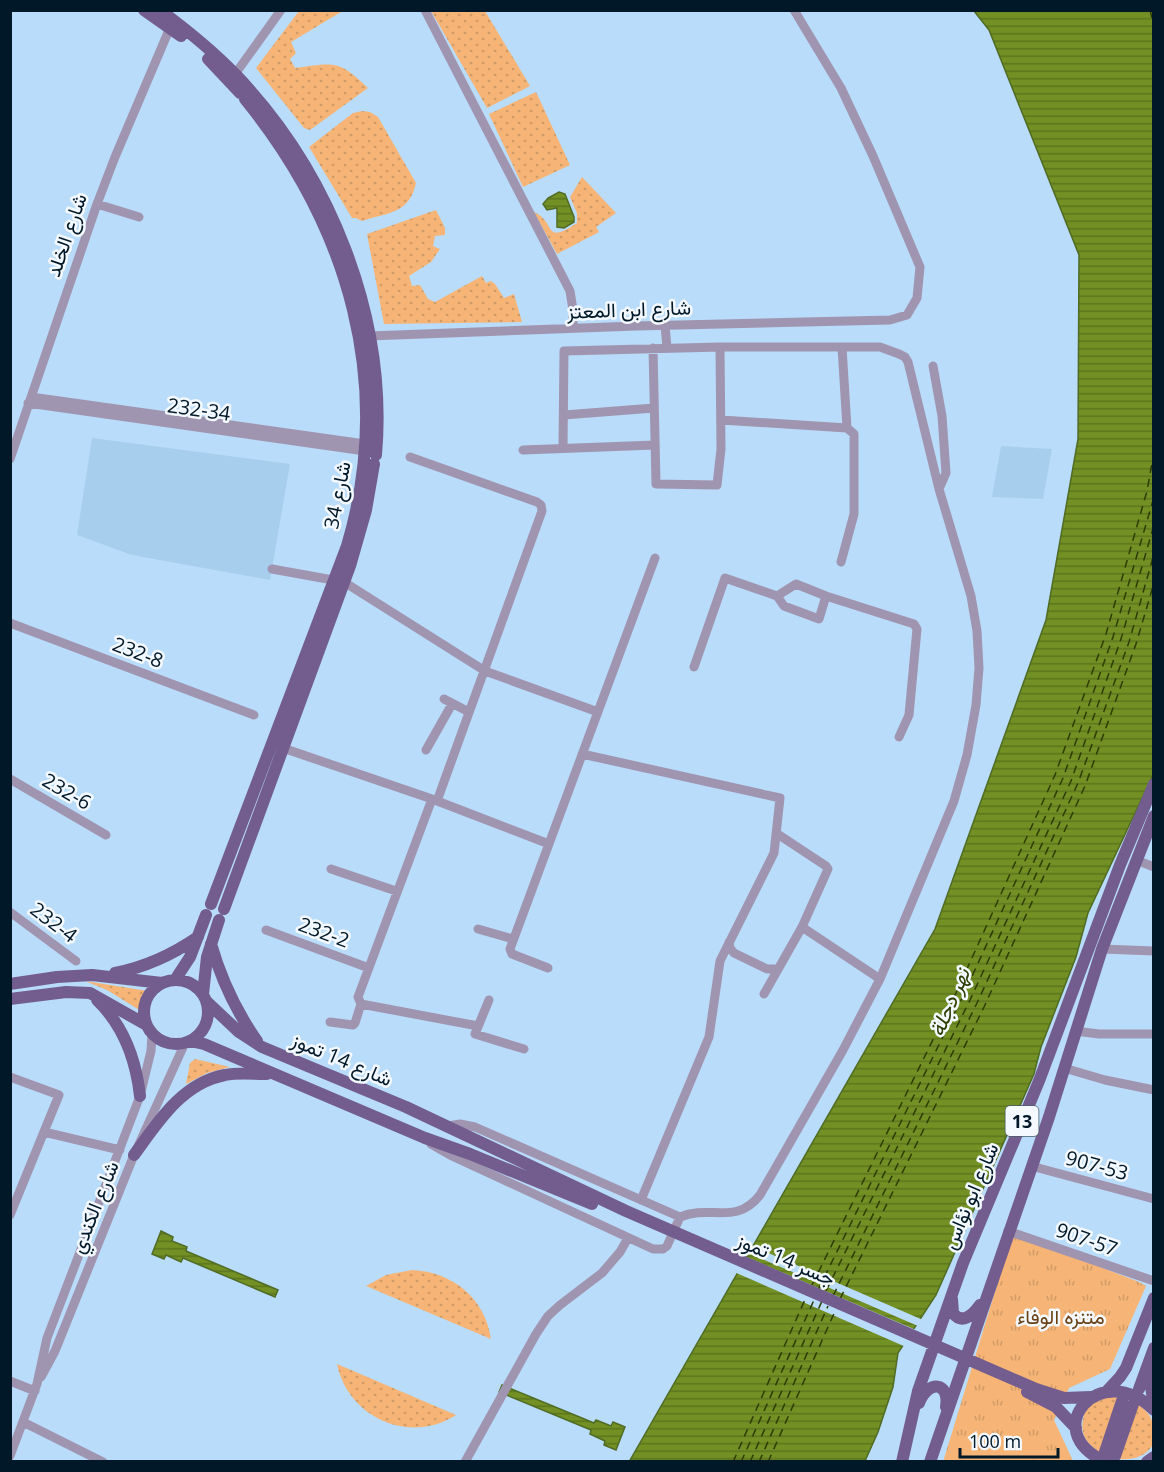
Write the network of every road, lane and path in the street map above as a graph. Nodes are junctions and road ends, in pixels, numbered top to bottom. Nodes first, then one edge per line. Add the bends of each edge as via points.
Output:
1 (144, 10) edge
2 (159, 10) edge
3 (281, 10) edge
4 (425, 10) edge
5 (794, 10) edge
6 (172, 24) junction
7 (232, 77) junction
8 (97, 204) junction
9 (139, 217) dead end
10 (665, 325) junction
11 (573, 328) junction
12 (369, 336) junction
13 (720, 347) junction
14 (842, 347) junction
15 (653, 348) junction
16 (667, 348) junction
17 (933, 366) dead end
18 (29, 400) junction
19 (654, 408) junction
20 (564, 415) junction
21 (721, 420) junction
22 (847, 428) junction
23 (654, 445) junction
24 (562, 448) junction
25 (523, 450) dead end
26 (370, 453) junction
27 (410, 457) dead end
28 (10, 459) edge
29 (939, 489) junction
30 (655, 558) dead end
31 (841, 562) dead end
32 (272, 569) dead end
33 (340, 581) junction
34 (777, 596) junction
35 (826, 596) junction
36 (10, 623) edge
37 (694, 667) dead end
38 (485, 671) junction
39 (470, 712) junction
40 (598, 712) junction
41 (254, 715) dead end
42 (899, 737) dead end
43 (278, 746) junction
44 (426, 750) dead end
45 (582, 754) junction
46 (10, 779) edge
47 (1154, 784) edge
48 (434, 800) junction
49 (1154, 816) edge
50 (776, 833) junction
51 (106, 835) dead end
52 (549, 844) junction
53 (1136, 860) junction
54 (1154, 867) edge
55 (331, 869) dead end
56 (396, 891) junction
57 (10, 912) edge
58 (802, 927) junction
59 (478, 929) dead end
60 (266, 930) dead end
61 (198, 937) junction
62 (513, 939) junction
63 (729, 942) junction
64 (211, 944) junction
65 (1102, 948) junction
66 (1154, 951) edge
67 (76, 961) dead end
68 (369, 968) junction
69 (548, 968) dead end
70 (778, 969) junction
71 (100, 975) junction
72 (880, 979) junction
73 (175, 980) junction
74 (162, 983) junction
75 (10, 984) edge
76 (90, 993) junction
77 (764, 994) dead end
78 (205, 998) junction
79 (10, 999) edge
80 (489, 1000) dead end
81 (361, 1004) junction
82 (330, 1022) dead end
83 (478, 1026) junction
84 (148, 1029) junction
85 (1075, 1031) junction
86 (1154, 1034) edge
87 (187, 1042) junction
88 (262, 1047) junction
89 (524, 1049) dead end
90 (1064, 1068) junction
91 (276, 1074) junction
92 (10, 1077) edge
93 (1154, 1090) edge
94 (140, 1096) junction
95 (448, 1126) junction
96 (44, 1132) junction
97 (426, 1138) junction
98 (471, 1138) joint
99 (120, 1150) junction
100 (465, 1152) joint
101 (134, 1155) junction
102 (1031, 1166) junction
103 (1154, 1199) edge
104 (641, 1200) junction
105 (10, 1215) edge
106 (680, 1217) junction
107 (1008, 1231) junction
108 (628, 1238) junction
109 (963, 1263) junction
110 (996, 1267) junction
111 (1154, 1281) edge
112 (66, 1288) junction
113 (79, 1292) junction
114 (1154, 1298) edge
115 (1154, 1305) edge
116 (1154, 1348) edge
117 (1154, 1363) edge
118 (10, 1381) edge
119 (36, 1387) junction
120 (1106, 1392) junction
121 (1091, 1397) junction
122 (1128, 1402) dead end
123 (1154, 1405) edge
124 (1154, 1410) edge
125 (23, 1422) junction
126 (1076, 1428) junction
127 (939, 1434) junction
128 (1082, 1442) junction
129 (904, 1455) edge
130 (10, 1456) edge
131 (1109, 1457) edge
132 (1153, 1457) edge
133 (103, 1461) edge
134 (465, 1461) edge
135 (930, 1461) edge
136 (1087, 1461) edge
137 (1147, 1461) edge

1 - 6 main road
2 - 6 main road
3 - 7 street
4 - 11 street via 570,291
5 - 10 street, شارع ابن المعتز via 841,88 873,156 920,267 917,298 907,315 890,320
6 - 7 main road, شارع 34
6 - 8 street, شارع الخلد
7 - 12 main road, شارع 34 via 261,102 285,134 327,208 351,268
7 - 26 main road, شارع 34 via 299,175 338,256 359,333
8 - 9 street
8 - 18 street, شارع الخلد
10 - 11 street, شارع ابن المعتز
10 - 16 street
11 - 12 street, شارع ابن المعتز
12 - 26 main road, شارع 34 via 377,400
13 - 14 street
13 - 16 street
13 - 21 street
14 - 22 street
14 - 29 street via 880,347 905,357
15 - 16 street
15 - 19 street
15 - 20 street via 564,351
17 - 29 street via 946,473
18 - 26 street, 232-34
18 - 28 street, شارع الخلد
19 - 20 street
19 - 23 street
20 - 24 street
21 - 22 street
21 - 23 street via 717,485 656,484
22 - 31 street via 854,434 854,514
23 - 24 street
24 - 25 street
26 - 33 main road, شارع 34
27 - 38 street via 541,505
29 - 72 street via 975,619 979,668 976,705 954,801
30 - 40 street
32 - 33 street
33 - 38 street
33 - 43 main road, شارع 34
34 - 35 street via 796,584
34 - 35 street via 784,606 819,618
34 - 37 street via 725,578
35 - 42 street via 910,621 917,629 909,715
36 - 41 street, 232-8
38 - 39 street
38 - 40 street
39 - 44 street via 448,702
39 - 48 street
40 - 45 street
43 - 48 street
43 - 61 main road, شارع 34
43 - 64 main road, شارع 34
45 - 50 street via 780,798
45 - 52 street
46 - 51 street, 232-6
47 - 109 main road, شارع ابو نؤاس / 13 via 1039,1081
48 - 52 street
48 - 56 street
49 - 53 main road, 13
50 - 58 street via 828,869
50 - 63 street via 774,853
52 - 62 street
53 - 54 street
53 - 65 main road, 13
55 - 56 street
56 - 68 street
57 - 67 street, 232-4
58 - 70 street
58 - 72 street
59 - 62 street
60 - 68 street, 232-2
61 - 71 main road via 151,964
61 - 73 main road, شارع 34
62 - 69 street via 510,953
63 - 70 street via 734,953 767,969
63 - 104 street via 720,961 709,1037
64 - 78 main road, شارع 34 via 205,967
64 - 88 main road via 231,998
65 - 66 street
65 - 85 main road, 13
68 - 81 street via 358,997
70 - 77 street
71 - 74 main road
71 - 75 main road via 57,976
72 - 106 street via 760,1196 743,1211 690,1213
73 - 74 main road
73 - 78 main road via 189,982
74 - 84 main road via 147,997 143,1010
76 - 79 main road
76 - 84 main road
76 - 94 main road via 125,1040
78 - 87 main road via 208,1015 204,1028
78 - 88 main road, شارع 14 تموز
80 - 83 street
81 - 82 street via 353,1025
81 - 83 street
83 - 89 street via 477,1036
84 - 87 main road via 167,1044
84 - 94 street, شارع الكندي via 151,1051
85 - 86 street
85 - 90 main road, 13
87 - 91 main road, شارع 14 تموز via 204,1044
87 - 101 street, شارع الكندي
88 - 95 main road, شارع 14 تموز
90 - 93 street
90 - 102 main road, 13
91 - 97 main road, شارع 14 تموز
91 - 101 main road via 225,1075 198,1086 164,1114
92 - 96 street via 59,1095
94 - 99 street, شارع الكندي
95 - 98 main road, شارع 14 تموز
95 - 104 street via 475,1127
96 - 99 street
96 - 105 street
97 - 100 main road, شارع 14 تموز
97 - 108 street via 452,1156
98 - 121 main road, جسر 14 تموز via 636,1216 1015,1380 1060,1397
99 - 112 street, شارع الكندي
100 - 126 main road, جسر 14 تموز via 1034,1396 1063,1413
101 - 113 street, شارع الكندي
102 - 103 street, 907-53
102 - 107 main road, 13
104 - 106 street
106 - 108 street via 663,1249
107 - 110 main road, 13
107 - 111 street, 907-57
108 - 134 street via 602,1273 548,1316
109 - 110 main road via 952,1305 955,1316 964,1319 976,1311
109 - 129 main road, شارع ابو نؤاس / 13 via 918,1391
110 - 127 main road, 13
112 - 113 street
112 - 119 street, شارع الكندي via 46,1338
113 - 119 street, شارع الكندي
114 - 120 main road via 1126,1368
115 - 116 main road via 1133,1387
117 - 123 main road via 1150,1381
118 - 119 street
119 - 125 street, شارع الكندي
120 - 121 main road, جسر 14 تموز
120 - 124 main road via 1133,1396
121 - 126 main road via 1078,1413
122 - 131 main road
125 - 130 street, شارع الكندي
125 - 133 street
126 - 128 main road, جسر 14 تموز
127 - 129 main road via 947,1403 943,1389 933,1386 921,1396
127 - 135 main road, 13
128 - 131 main road via 1093,1454
128 - 136 main road, جسر 14 تموز
132 - 137 main road

